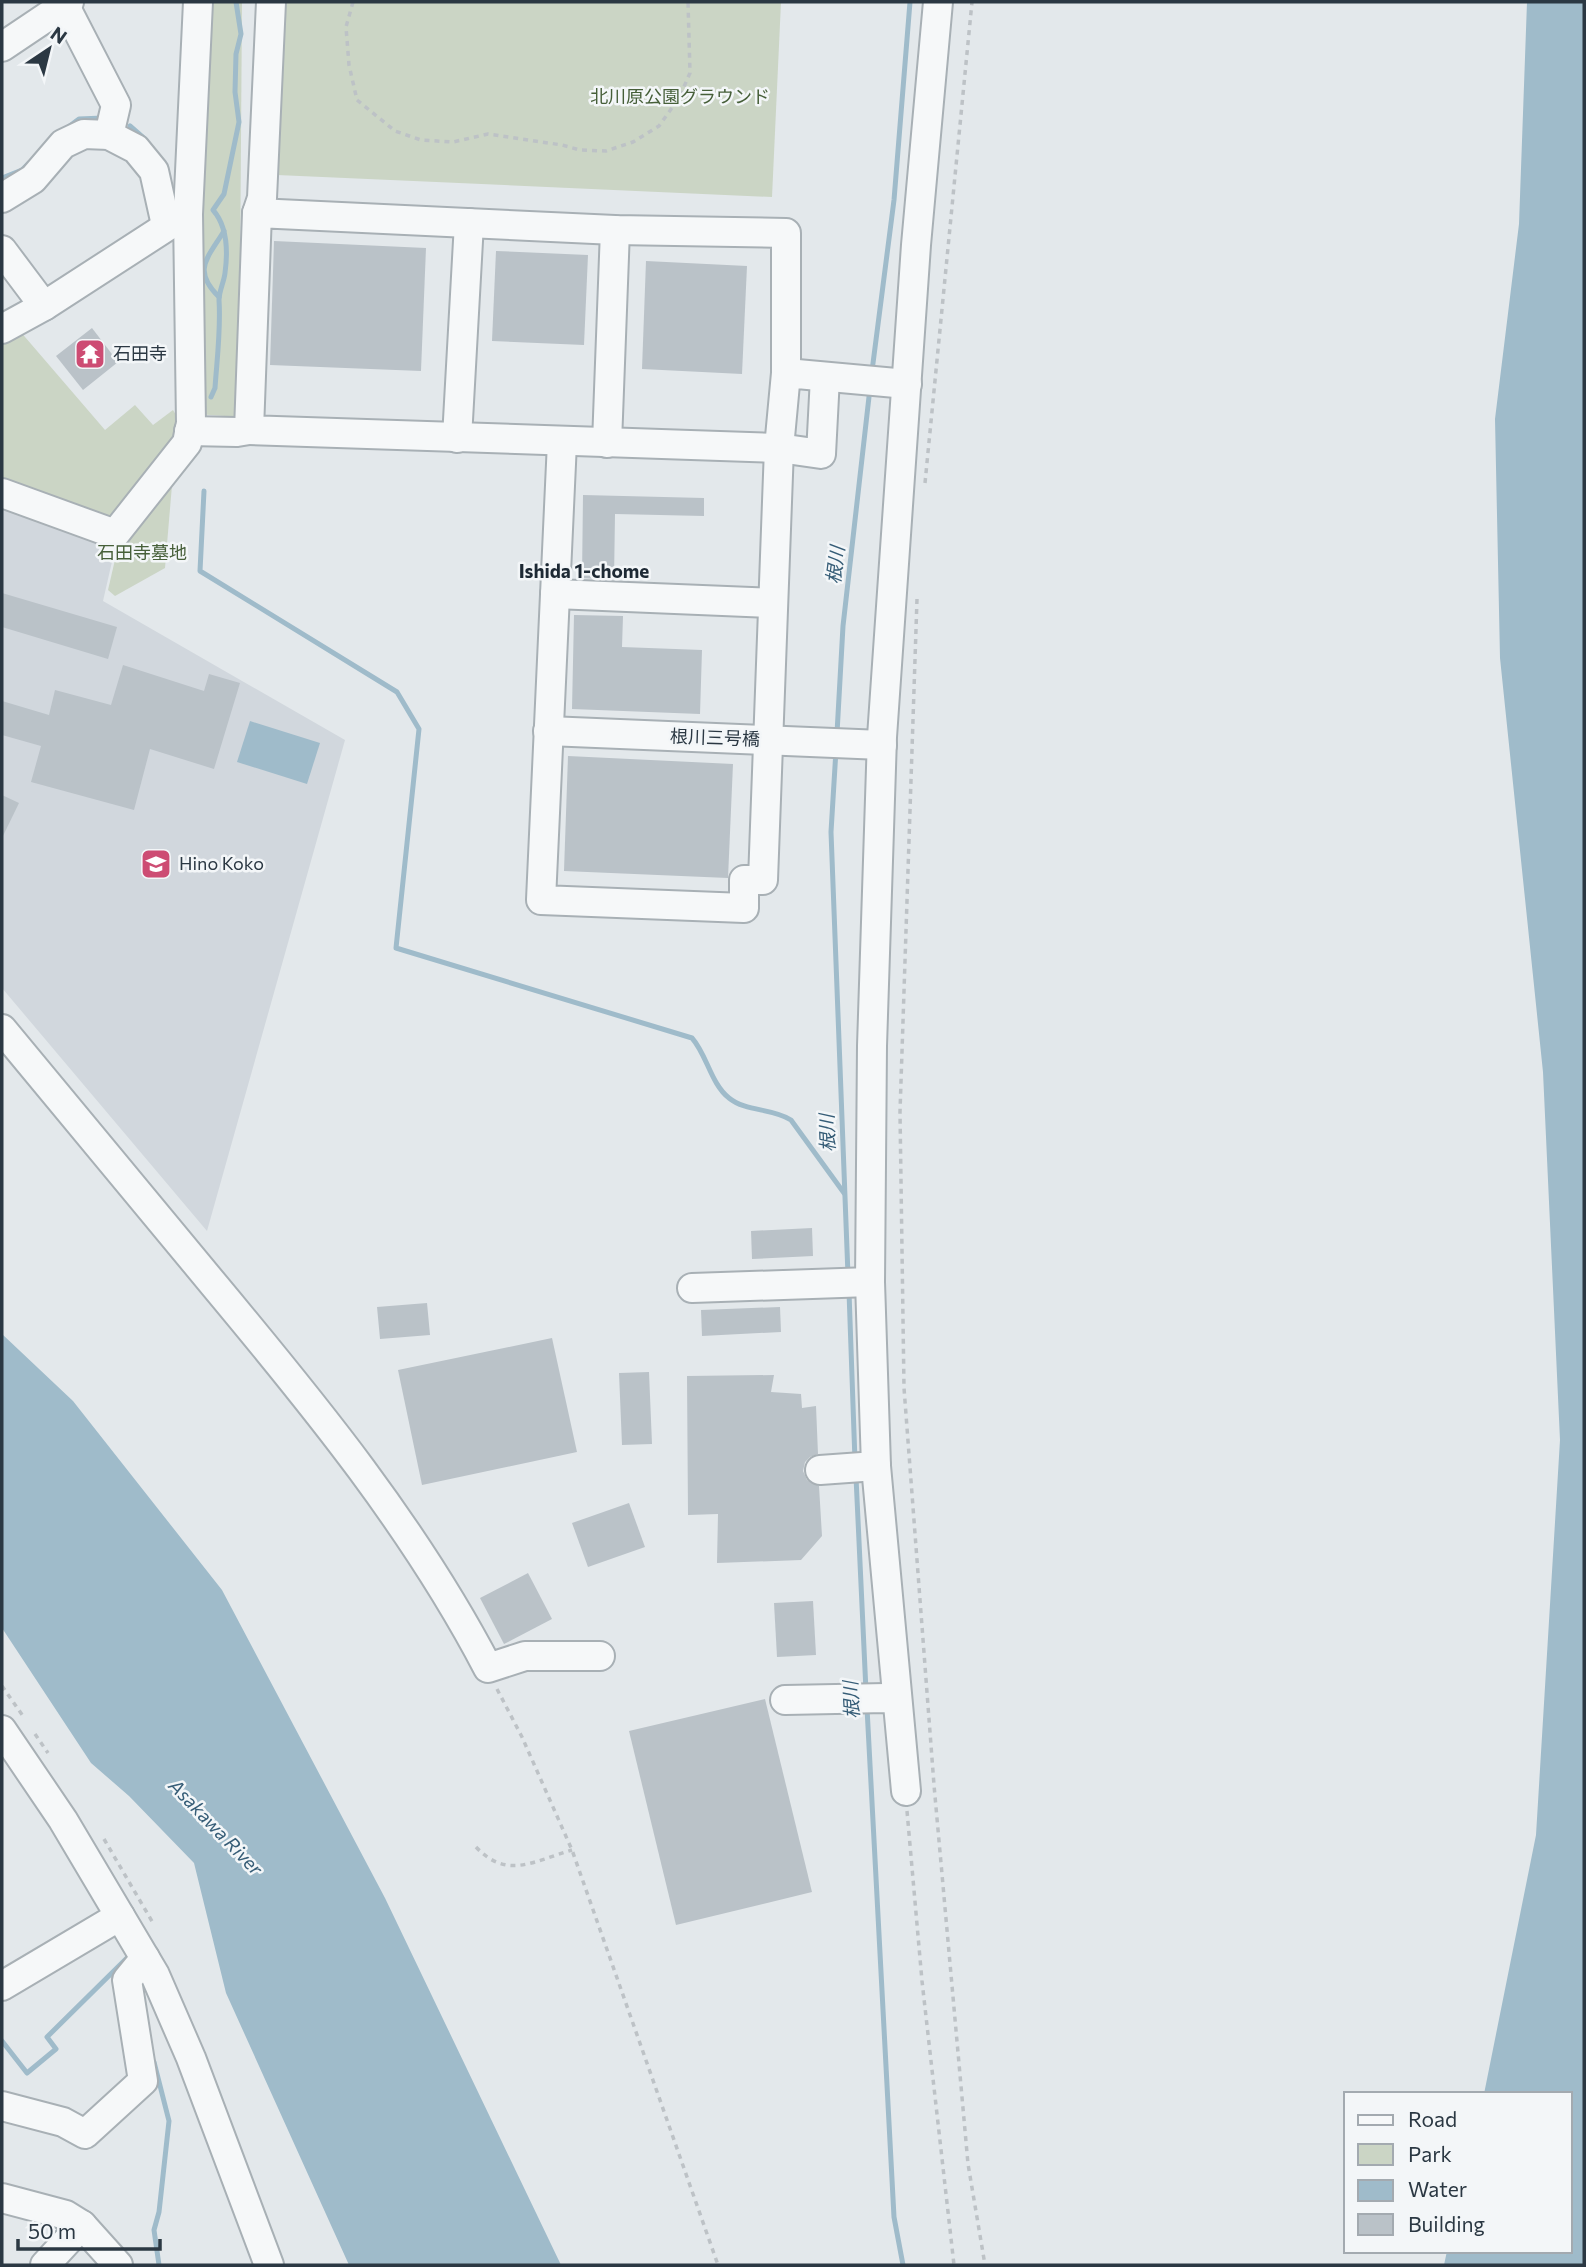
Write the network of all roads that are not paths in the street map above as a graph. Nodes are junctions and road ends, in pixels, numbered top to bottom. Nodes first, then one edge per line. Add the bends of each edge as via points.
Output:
1 (66, 2) edge
2 (198, 2) edge
3 (271, 2) edge
4 (938, 2) edge
5 (2, 47) edge
6 (109, 135) junction
7 (2, 198) edge
8 (257, 213) junction
9 (177, 219) junction
10 (469, 223) junction
11 (615, 230) junction
12 (2, 250) edge
13 (44, 306) junction
14 (2, 329) edge
15 (786, 373) junction
16 (825, 377) junction
17 (897, 383) junction
18 (189, 430) junction
19 (249, 430) junction
20 (457, 438) junction
21 (562, 442) junction
22 (607, 443) junction
23 (779, 448) junction
24 (2, 493) edge
25 (555, 594) junction
26 (773, 603) junction
27 (548, 731) junction
28 (768, 741) junction
29 (882, 745) junction
30 (2, 1029) edge
31 (863, 1283) junction
32 (692, 1288) dead end
33 (871, 1467) junction
34 (829, 1470) dead end
35 (600, 1656) dead end
36 (785, 1700) dead end
37 (875, 1700) junction
38 (2, 1730) edge
39 (906, 1791) road end
40 (120, 1916) junction
41 (145, 1958) junction
42 (2, 1986) edge
43 (2, 2106) edge
44 (2, 2199) edge
45 (82, 2225) junction
46 (45, 2265) edge
47 (118, 2265) edge
48 (269, 2265) edge

1 - 5 street
1 - 6 street via 116,105
2 - 9 street
3 - 8 street via 262,198
4 - 17 street
6 - 7 street via 84,134 63,144 33,179
6 - 9 street via 136,149 154,171
8 - 10 street
8 - 19 street
9 - 13 street
9 - 18 street
10 - 11 street
10 - 20 street
11 - 15 street via 786,233
11 - 22 street
12 - 13 street
13 - 14 street
15 - 16 street
15 - 23 street
16 - 17 street
16 - 23 street via 821,454
17 - 29 street
18 - 19 street
18 - 24 street via 187,443 115,534
19 - 20 street
20 - 21 street
21 - 22 street
21 - 25 street
22 - 23 street
23 - 26 street
25 - 26 street
25 - 27 street
26 - 28 street
27 - 28 street, 根川三号橋
27 - 28 street via 541,900 744,908 744,880 763,880
28 - 29 street, 根川三号橋
29 - 31 street
30 - 35 street via 334,1432 421,1554 488,1668 525,1656
31 - 32 street
31 - 33 street
33 - 34 street
33 - 37 street
36 - 37 street
37 - 39 street
38 - 40 street
40 - 41 street
40 - 42 street
41 - 43 street via 127,1980 143,2081 85,2134 63,2122
41 - 48 street via 179,2027
44 - 45 street via 66,2215
45 - 46 street
45 - 47 street

